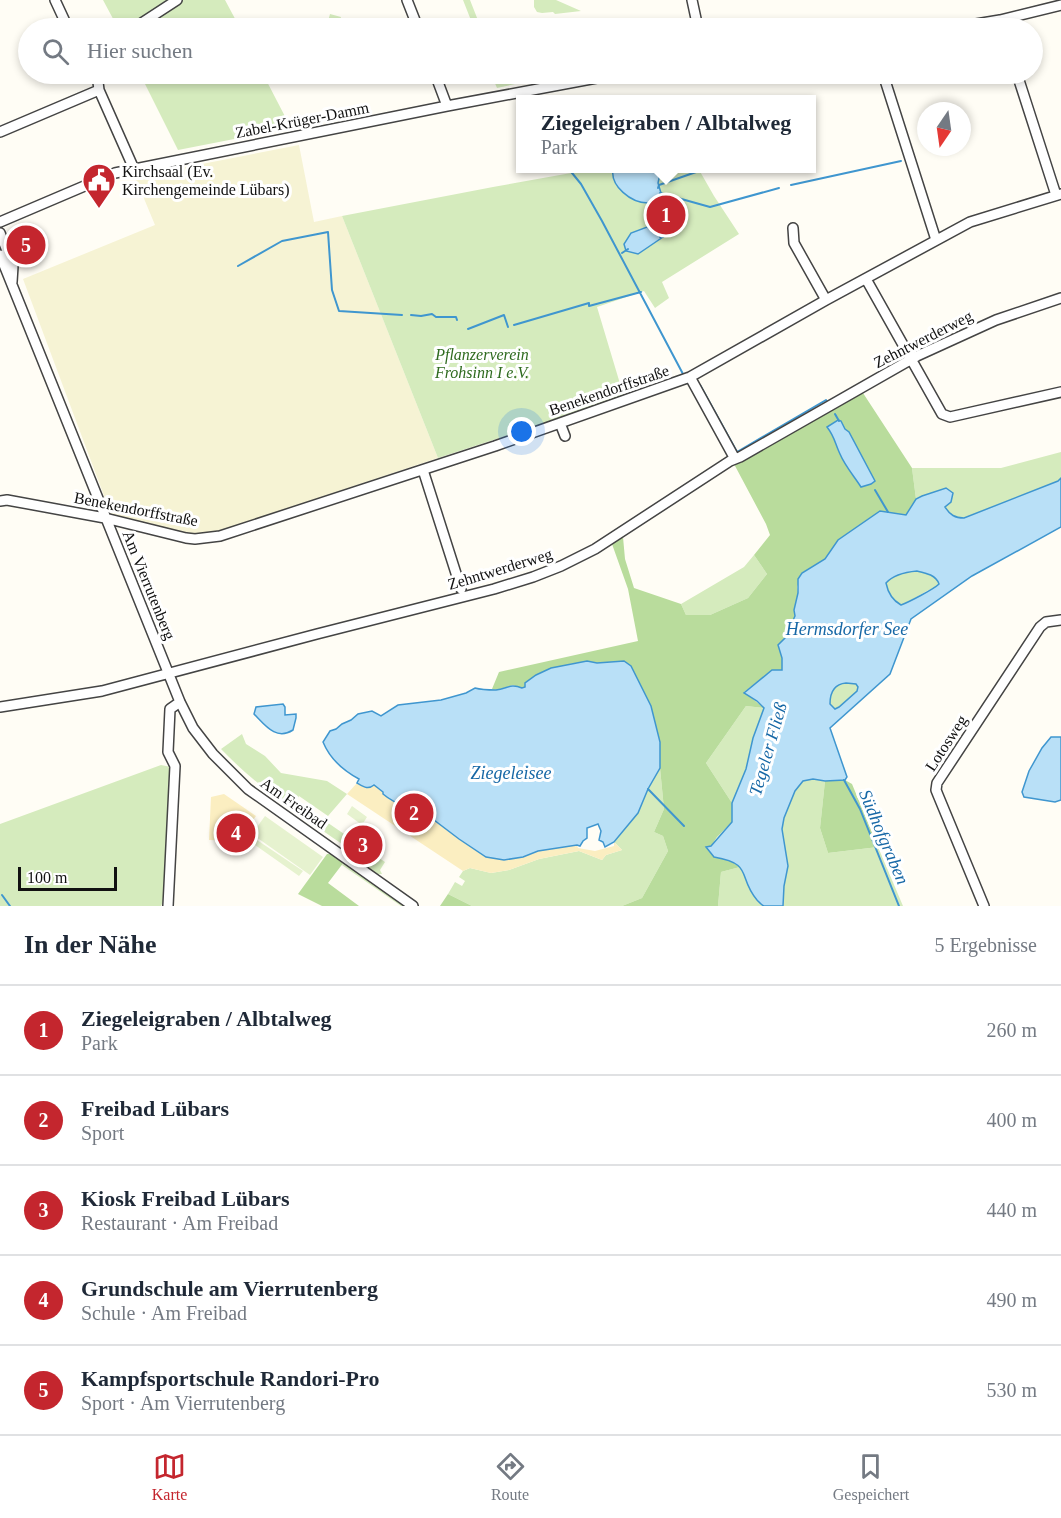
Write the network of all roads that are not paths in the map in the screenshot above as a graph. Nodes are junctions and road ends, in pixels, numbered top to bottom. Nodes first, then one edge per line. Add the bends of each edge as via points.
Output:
1 (55, 0) edge
2 (177, 0) edge
3 (407, 0) edge
4 (692, 0) edge
5 (1061, 5) edge
6 (63, 18) edge
7 (150, 18) edge
8 (414, 18) edge
9 (696, 18) edge
10 (1020, 18) edge
11 (94, 84) edge
12 (99, 84) edge
13 (439, 84) edge
14 (565, 84) edge
15 (886, 84) edge
16 (1020, 84) edge
17 (447, 106) junction
18 (0, 132) edge
19 (134, 169) junction
20 (1059, 194) edge
21 (0, 222) edge
22 (793, 228) dead end
23 (0, 233) edge
24 (936, 240) junction
25 (0, 255) edge
26 (866, 279) junction
27 (12, 284) junction
28 (1061, 298) edge
29 (826, 300) junction
30 (911, 360) junction
31 (690, 377) junction
32 (1061, 392) edge
33 (560, 423) junction
34 (565, 436) dead end
35 (735, 459) junction
36 (423, 470) junction
37 (0, 501) edge
38 (105, 518) junction
39 (461, 589) dead end
40 (1061, 620) edge
41 (169, 674) junction
42 (180, 702) junction
43 (0, 707) edge
44 (168, 906) edge
45 (413, 906) edge
46 (984, 906) edge

1 - 6 street
2 - 7 street
3 - 8 street
4 - 9 street
5 - 10 street
11 - 18 street
12 - 19 street
13 - 17 street
14 - 17 street, Zabel-Krüger-Damm
15 - 24 street
16 - 20 street
17 - 19 street, Zabel-Krüger-Damm
19 - 21 street, Zabel-Krüger-Damm via 115,173
20 - 24 street, Benekendorffstraße via 970,222
22 - 29 street via 794,243
23 - 27 street, Am Vierrutenberg via 13,267
24 - 26 street, Benekendorffstraße
25 - 27 street, Am Vierrutenberg
26 - 29 street, Benekendorffstraße
26 - 30 street
27 - 38 street, Am Vierrutenberg
28 - 30 street, Zehntwerderweg via 996,320
29 - 31 street, Benekendorffstraße
30 - 32 street via 942,414 950,417
30 - 35 street, Zehntwerderweg
31 - 33 street, Benekendorffstraße
31 - 35 street
33 - 34 street
33 - 36 street, Benekendorffstraße
35 - 41 street, Zehntwerderweg via 595,549 541,574
36 - 38 street, Benekendorffstraße via 220,536 186,538
36 - 39 street
37 - 38 street, Benekendorffstraße
38 - 41 street, Am Vierrutenberg
40 - 46 street, Lotosweg via 1040,627 937,783 938,795
41 - 42 street, Am Vierrutenberg
41 - 43 street, Zehntwerderweg via 102,692
42 - 44 street via 170,709 168,752 175,766
42 - 45 street, Am Freibad via 213,754 248,789

